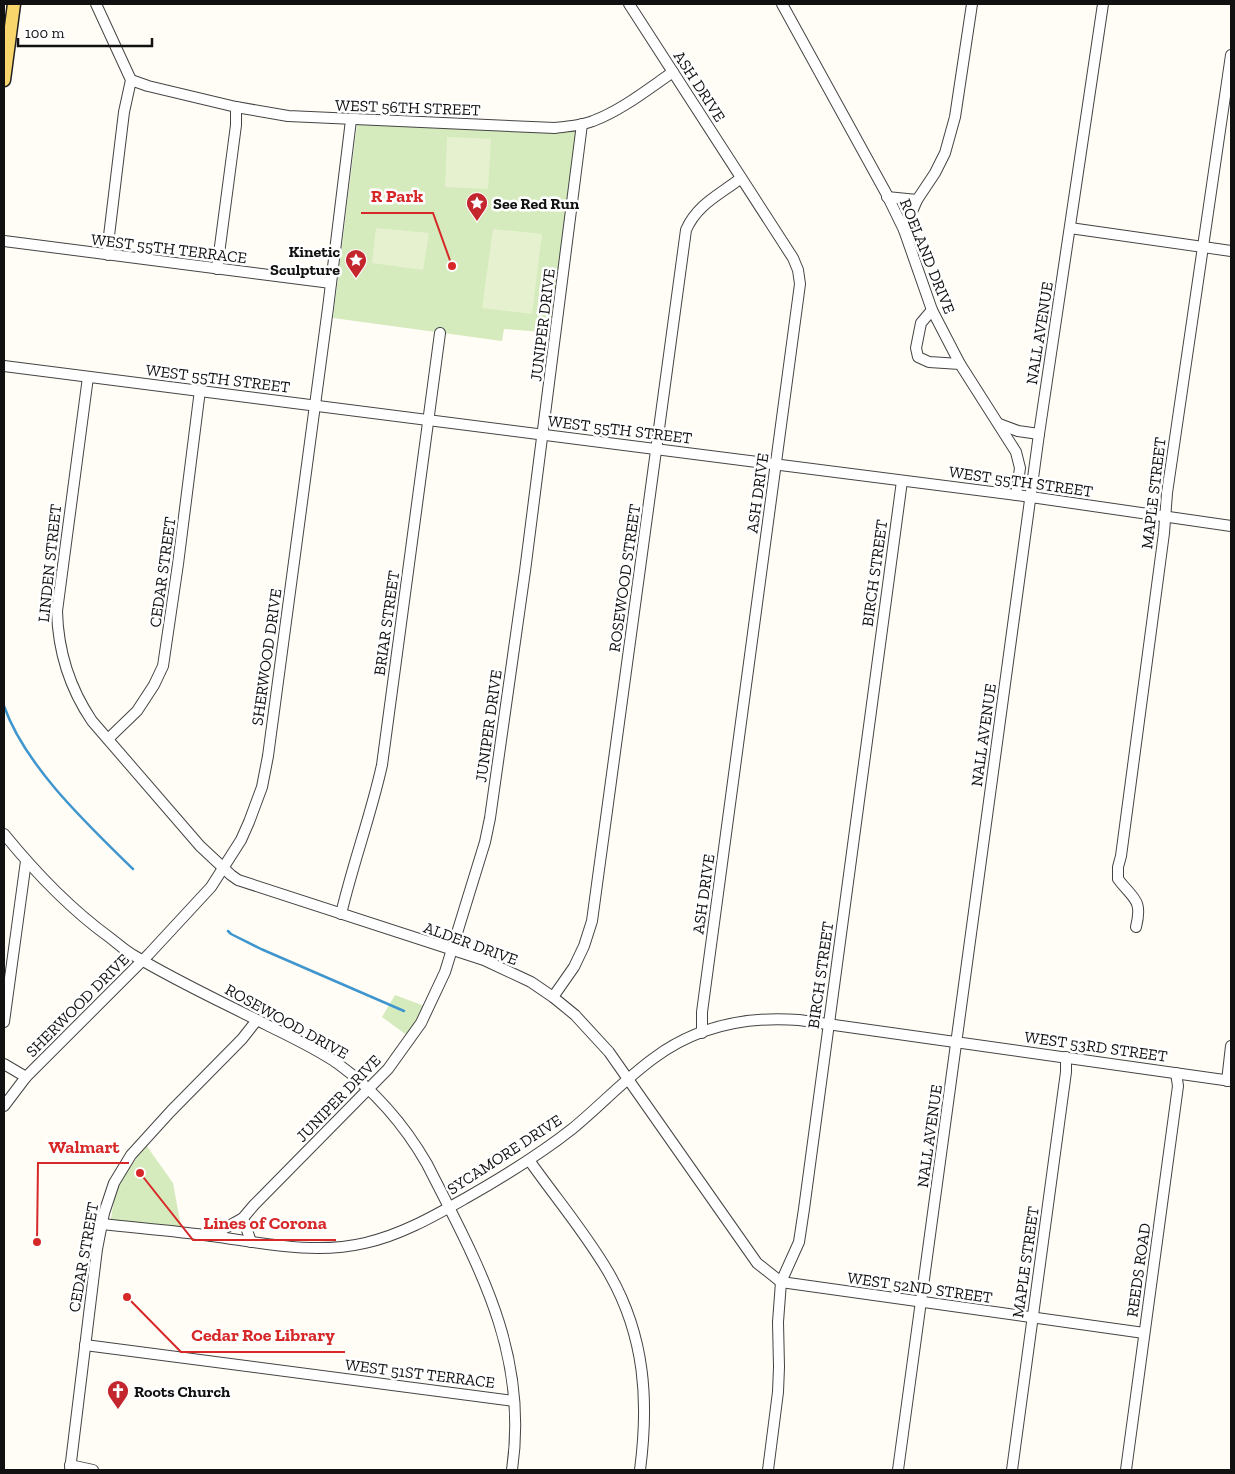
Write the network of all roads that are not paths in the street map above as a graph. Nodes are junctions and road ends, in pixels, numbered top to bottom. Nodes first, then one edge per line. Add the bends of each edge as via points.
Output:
1 (14, 4) edge
2 (96, 4) edge
3 (629, 4) edge
4 (782, 4) edge
5 (972, 4) edge
6 (1103, 4) edge
7 (1231, 55) edge
8 (673, 72) junction
9 (4, 80) edge
10 (131, 80) junction
11 (236, 106) junction
12 (351, 120) junction
13 (582, 124) junction
14 (741, 178) junction
15 (888, 197) junction
16 (917, 200) junction
17 (1070, 228) junction
18 (904, 230) junction
19 (4, 241) edge
20 (1203, 247) junction
21 (1231, 251) edge
22 (108, 255) junction
23 (218, 269) junction
24 (331, 283) junction
25 (932, 310) junction
26 (440, 333) dead end
27 (960, 364) junction
28 (4, 366) edge
29 (88, 377) junction
30 (200, 390) junction
31 (315, 406) junction
32 (429, 420) junction
33 (999, 424) junction
34 (1039, 434) junction
35 (542, 435) junction
36 (657, 450) junction
37 (776, 464) junction
38 (902, 481) junction
39 (1016, 495) junction
40 (1031, 497) junction
41 (1165, 517) junction
42 (1231, 526) edge
43 (108, 739) junction
44 (4, 834) edge
45 (26, 861) junction
46 (224, 868) junction
47 (341, 914) junction
48 (1136, 927) dead end
49 (453, 949) junction
50 (142, 960) junction
51 (553, 998) junction
52 (257, 1020) junction
53 (4, 1022) edge
54 (829, 1024) junction
55 (702, 1033) junction
56 (957, 1041) junction
57 (1231, 1046) edge
58 (1066, 1058) junction
59 (4, 1064) edge
60 (1176, 1073) junction
61 (26, 1077) junction
62 (629, 1079) junction
63 (1229, 1081) edge
64 (368, 1089) junction
65 (4, 1106) edge
66 (529, 1160) junction
67 (449, 1208) junction
68 (243, 1218) junction
69 (102, 1224) junction
70 (211, 1236) junction
71 (251, 1242) junction
72 (780, 1282) junction
73 (922, 1301) junction
74 (1033, 1318) junction
75 (1144, 1333) junction
76 (85, 1345) junction
77 (514, 1401) junction
78 (70, 1467) edge
79 (93, 1470) edge
80 (512, 1470) edge
81 (640, 1470) edge
82 (768, 1470) edge
83 (898, 1470) edge
84 (1012, 1470) edge
85 (1126, 1470) edge

1 - 9 main road
2 - 10 street
3 - 8 street, ASH DRIVE
4 - 15 street, ROELAND DRIVE
5 - 16 street via 952,134 935,173
6 - 17 street, NALL AVENUE
7 - 20 street, MAPLE STREET
8 - 13 street, WEST 56TH STREET via 612,112
8 - 14 street, ASH DRIVE
10 - 11 street, WEST 56TH STREET
10 - 22 street via 124,112
11 - 12 street, WEST 56TH STREET via 288,116
11 - 23 street
12 - 13 street, WEST 56TH STREET via 555,128
12 - 24 street, SHERWOOD DRIVE
13 - 35 street, JUNIPER DRIVE
14 - 36 street, ROSEWOOD STREET via 699,209 686,230
14 - 37 street, ASH DRIVE via 793,258 800,284
15 - 16 street
15 - 18 street, ROELAND DRIVE
16 - 18 street
17 - 20 street
17 - 34 street, NALL AVENUE
18 - 25 street, ROELAND DRIVE
19 - 22 street, WEST 55TH TERRACE
20 - 21 street
20 - 41 street, MAPLE STREET
22 - 23 street, WEST 55TH TERRACE
23 - 24 street, WEST 55TH TERRACE
24 - 31 street, SHERWOOD DRIVE
25 - 27 street, ROELAND DRIVE
25 - 27 street via 921,323 916,348 918,357 929,362
26 - 32 street, BRIAR STREET
27 - 33 street, ROELAND DRIVE
28 - 29 street, WEST 55TH STREET
29 - 30 street, WEST 55TH STREET
29 - 43 street, LINDEN STREET via 56,611 57,634 63,661 81,705
30 - 31 street, WEST 55TH STREET
30 - 43 street, CEDAR STREET via 163,666 137,711
31 - 32 street, WEST 55TH STREET
31 - 46 street, SHERWOOD DRIVE via 262,787 241,840
32 - 35 street, WEST 55TH STREET
32 - 47 street, BRIAR STREET via 382,765
33 - 34 street
33 - 39 street, ROELAND DRIVE via 1016,452 1020,468
34 - 40 street, NALL AVENUE
35 - 36 street, WEST 55TH STREET
35 - 49 street, JUNIPER DRIVE via 490,818
36 - 37 street, WEST 55TH STREET
36 - 51 street, ROSEWOOD STREET via 592,921 574,967
37 - 38 street, WEST 55TH STREET
37 - 55 street, ASH DRIVE via 702,1012
38 - 39 street, WEST 55TH STREET
38 - 54 street, BIRCH STREET
39 - 40 street, WEST 55TH STREET
40 - 41 street, WEST 55TH STREET
40 - 56 street, NALL AVENUE
41 - 42 street, WEST 55TH STREET
41 - 48 street, MAPLE STREET via 1118,867 1118,879 1137,900 1139,915
43 - 46 street, ALDER DRIVE via 200,846
44 - 45 street, ROSEWOOD DRIVE
45 - 50 street, ROSEWOOD DRIVE via 92,924
45 - 53 street
46 - 47 street, ALDER DRIVE via 238,880
46 - 50 street, SHERWOOD DRIVE via 211,887
47 - 49 street, ALDER DRIVE
49 - 51 street, ALDER DRIVE via 509,971
49 - 64 street, JUNIPER DRIVE via 439,988 421,1023 404,1049
50 - 52 street, ROSEWOOD DRIVE
50 - 61 street, SHERWOOD DRIVE
51 - 62 street, ALDER DRIVE via 599,1040
52 - 64 street, ROSEWOOD DRIVE via 336,1063
52 - 69 street, CEDAR STREET via 130,1155 114,1183
54 - 55 street, SYCAMORE DRIVE via 772,1018 724,1025
54 - 56 street, SYCAMORE DRIVE
54 - 72 street, BIRCH STREET via 798,1242
55 - 62 street, SYCAMORE DRIVE via 666,1049
56 - 58 street, WEST 53RD STREET
56 - 73 street, NALL AVENUE
57 - 63 street
58 - 60 street, WEST 53RD STREET
58 - 74 street, MAPLE STREET
59 - 61 street
60 - 63 street, WEST 53RD STREET
60 - 75 street, REEDS ROAD via 1178,1086
61 - 65 street, SHERWOOD DRIVE
62 - 66 street, SYCAMORE DRIVE via 574,1127
62 - 72 street, ALDER DRIVE via 757,1264
64 - 67 street, ROSEWOOD DRIVE via 391,1112 415,1144
64 - 68 street, JUNIPER DRIVE
66 - 67 street, SYCAMORE DRIVE
66 - 81 street via 599,1258 626,1311 634,1334 644,1392 645,1426
67 - 71 street, SYCAMORE DRIVE via 377,1240 354,1245 300,1248
67 - 77 street, ROSEWOOD DRIVE via 493,1301 504,1338
68 - 70 street, JUNIPER DRIVE
68 - 71 street
69 - 70 street, SYCAMORE DRIVE
69 - 76 street, CEDAR STREET
70 - 71 street, SYCAMORE DRIVE
72 - 73 street, WEST 52ND STREET
72 - 82 street, BIRCH STREET via 778,1392
73 - 74 street, WEST 52ND STREET
73 - 83 street, NALL AVENUE
74 - 75 street, WEST 52ND STREET
74 - 84 street, MAPLE STREET
75 - 85 street, REEDS ROAD
76 - 77 street, WEST 51ST TERRACE
76 - 78 street, CEDAR STREET
77 - 80 street, ROSEWOOD DRIVE
78 - 79 street

